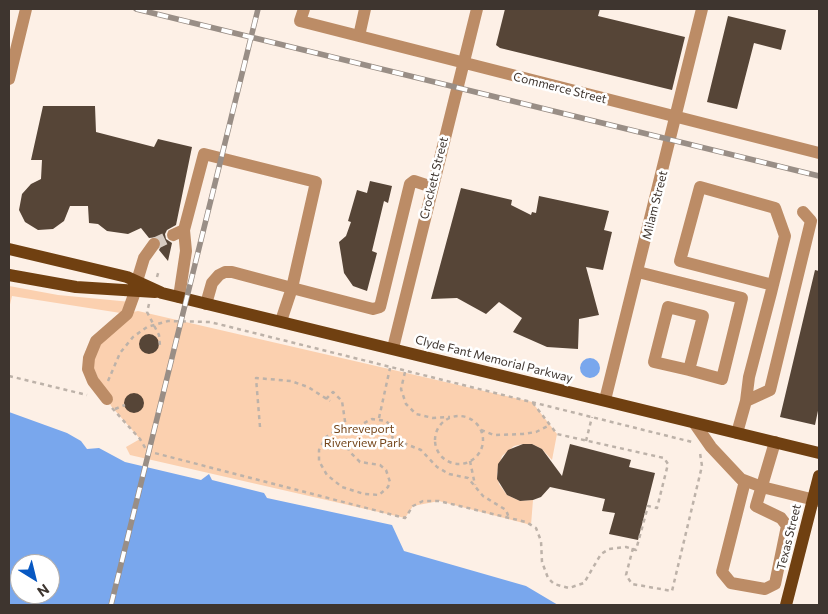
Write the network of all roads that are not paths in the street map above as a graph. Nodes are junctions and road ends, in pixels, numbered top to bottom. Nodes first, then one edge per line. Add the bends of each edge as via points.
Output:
1 (26, 9) edge
2 (365, 9) edge
3 (477, 9) edge
4 (702, 9) edge
5 (302, 15) edge
6 (359, 36) junction
7 (463, 63) junction
8 (9, 79) edge
9 (675, 117) junction
10 (819, 153) edge
11 (432, 187) junction
12 (803, 212) dead end
13 (154, 244) tunnel mouth
14 (9, 249) edge
15 (638, 272) junction
16 (9, 275) edge
17 (772, 286) junction
18 (136, 287) junction
19 (292, 288) junction
20 (179, 297) junction
21 (206, 304) junction
22 (281, 322) junction
23 (394, 348) junction
24 (688, 370) junction
25 (605, 400) junction
26 (746, 400) junction
27 (110, 404) road end
28 (695, 424) junction
29 (737, 433) junction
30 (775, 442) junction
31 (819, 453) edge
32 (819, 476) edge
33 (745, 481) junction
34 (762, 487) junction
35 (819, 501) edge
36 (786, 605) edge

1 - 8 street
2 - 6 street
3 - 7 street, Crockett Street
4 - 9 street, Milam Street
5 - 6 street, Commerce Street
6 - 7 street, Commerce Street
7 - 9 street, Commerce Street
7 - 11 street, Crockett Street
9 - 10 street, Commerce Street
9 - 15 street, Milam Street
11 - 19 street via 414,181 410,184 380,307 373,309
11 - 23 street, Crockett Street
12 - 26 street via 811,221 770,390
13 - 18 street via 144,258
14 - 18 main road, Clyde Fant Memorial Parkway via 127,277
15 - 24 street via 742,298 722,378
15 - 25 street, Milam Street
16 - 18 main road, Clyde Fant Memorial Parkway via 76,286
17 - 17 street via 785,236 775,208 700,187 680,261
17 - 26 street
18 - 20 main road, Clyde Fant Memorial Parkway
18 - 27 street via 127,314 96,341 89,358 90,375
19 - 20 street via 316,182 204,154 179,233 186,251
19 - 21 street via 224,272 212,282
19 - 22 street
20 - 21 main road, Clyde Fant Memorial Parkway
21 - 22 main road, Clyde Fant Memorial Parkway
22 - 23 main road, Clyde Fant Memorial Parkway
23 - 25 main road, Clyde Fant Memorial Parkway
24 - 24 street via 654,362 668,307 703,316
25 - 28 main road, Clyde Fant Memorial Parkway
26 - 29 street
28 - 29 main road, Clyde Fant Memorial Parkway
28 - 33 street via 727,467
29 - 30 main road, Clyde Fant Memorial Parkway
30 - 31 main road, Clyde Fant Memorial Parkway
30 - 34 street
32 - 36 main road, Texas Street, bridge
33 - 34 street
33 - 34 street via 722,572 731,583 765,589 775,584 787,526 781,518 756,506
34 - 35 street

